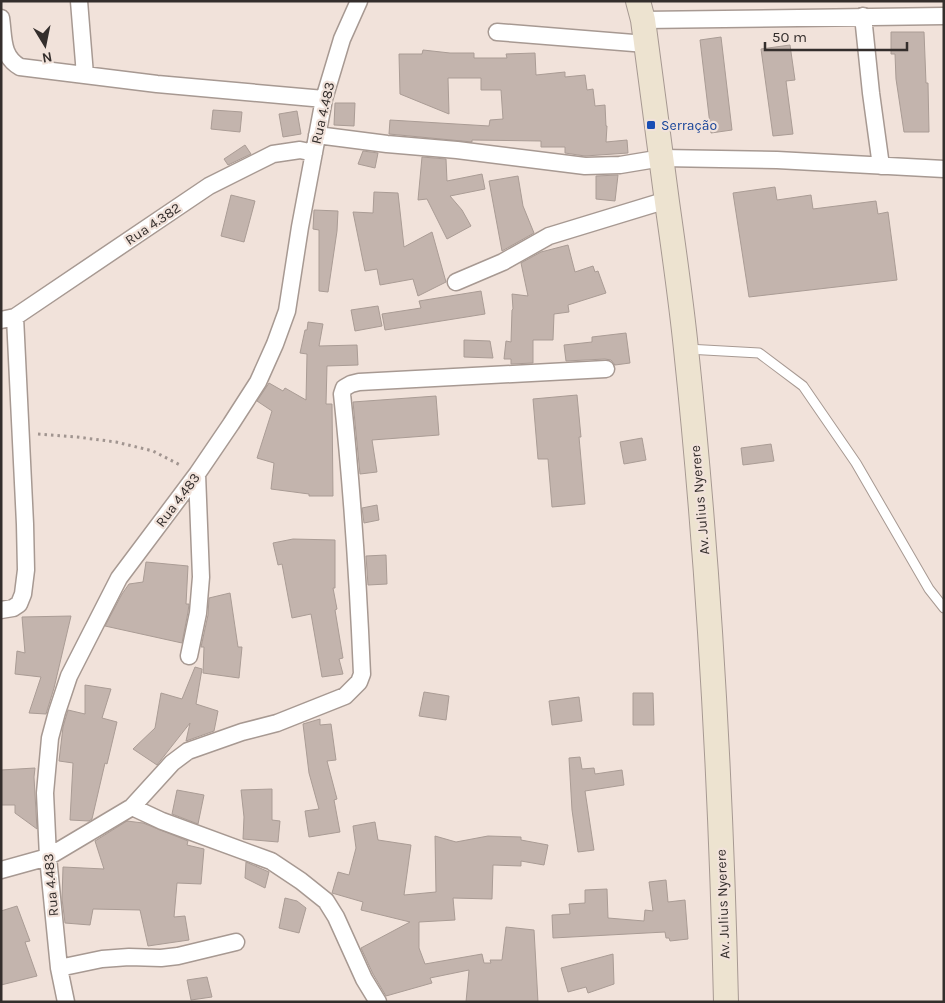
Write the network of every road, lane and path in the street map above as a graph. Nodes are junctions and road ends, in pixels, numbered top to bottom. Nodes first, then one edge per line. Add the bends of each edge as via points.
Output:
1 (79, 1) edge
2 (359, 1) edge
3 (641, 11) edge
4 (863, 16) junction
5 (944, 16) edge
6 (1, 18) edge
7 (497, 32) dead end
8 (646, 44) junction
9 (85, 75) junction
10 (324, 98) junction
11 (317, 135) junction
12 (314, 153) junction
13 (662, 158) junction
14 (881, 166) junction
15 (944, 169) edge
16 (667, 200) junction
17 (456, 282) dead end
18 (8, 319) edge
19 (686, 349) junction
20 (606, 369) dead end
21 (20, 433) junction
22 (197, 474) junction
23 (944, 608) edge
24 (1, 610) edge
25 (189, 656) dead end
26 (132, 807) junction
27 (48, 857) junction
28 (1, 870) edge
29 (236, 942) dead end
30 (59, 968) junction
31 (66, 1002) edge
32 (378, 1002) edge
33 (726, 1002) edge

1 - 9 street
2 - 10 street, Rua 4.483 via 342,40
3 - 4 street
3 - 8 main road, Av. Julius Nyerere
4 - 5 street
4 - 14 street
6 - 9 street via 4,45 11,62 20,67
7 - 8 street
8 - 13 main road, Av. Julius Nyerere
9 - 10 street
10 - 11 street, Rua 4.483
11 - 12 street, Rua 4.483
11 - 13 street via 585,166 620,165
12 - 18 street, Rua 4.382 via 300,150 273,154 209,186
12 - 22 street, Rua 4.483 via 286,310 275,344 258,382
13 - 14 street
13 - 16 main road, Av. Julius Nyerere
14 - 15 street
16 - 17 street via 549,236 503,262
16 - 19 main road, Av. Julius Nyerere
18 - 21 street
19 - 23 lane via 759,353 803,386 856,463 929,589
19 - 33 main road, Av. Julius Nyerere via 711,646
20 - 26 street via 359,382 344,388 358,585 362,674 359,682 345,696 309,711 188,751 172,763
21 - 22 path via 116,442 153,451
21 - 24 street via 26,570 19,604
22 - 25 street via 201,577
22 - 27 street, Rua 4.483 via 119,578 69,676 52,729 47,759
26 - 27 street
26 - 32 street via 271,860 301,881 326,901
27 - 28 street
27 - 30 street, Rua 4.483
29 - 30 street via 178,956 102,959
30 - 31 street, Rua 4.483

